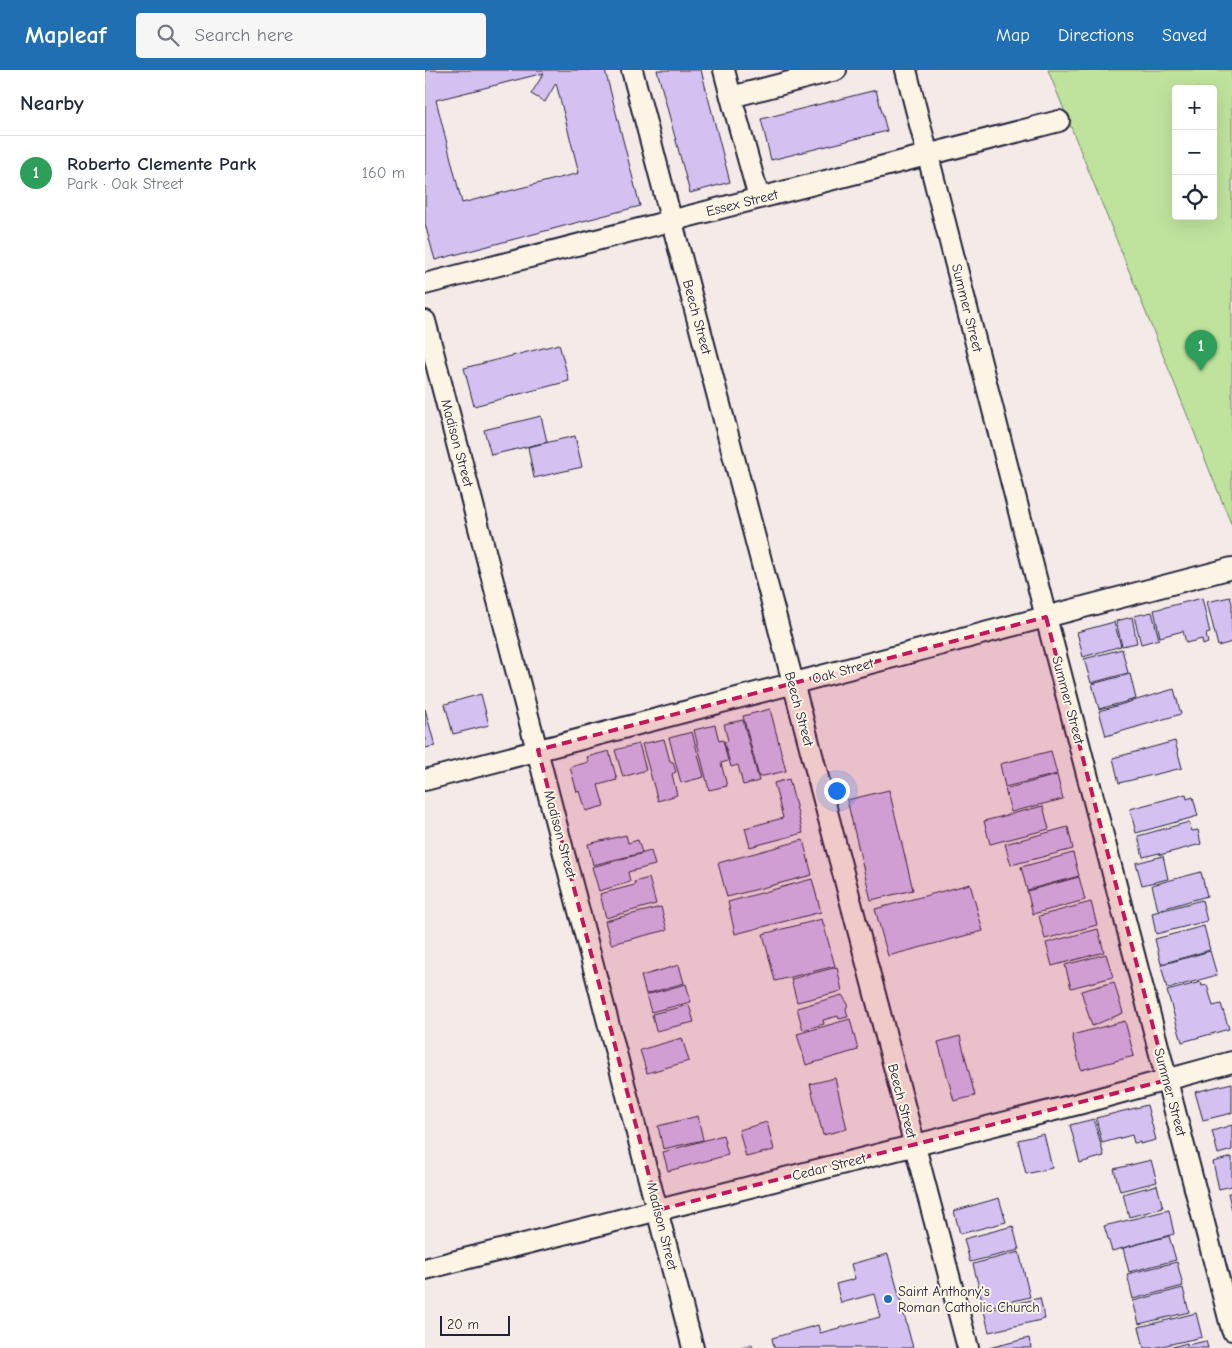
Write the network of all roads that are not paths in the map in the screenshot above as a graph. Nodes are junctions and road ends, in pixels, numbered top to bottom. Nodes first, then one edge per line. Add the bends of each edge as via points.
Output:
1 (633, 70) edge
2 (724, 70) edge
3 (836, 70) edge
4 (906, 70) edge
5 (731, 97) junction
6 (1059, 121) dead end
7 (928, 155) junction
8 (759, 198) junction
9 (672, 221) junction
10 (425, 284) edge
11 (425, 321) edge
12 (1232, 568) edge
13 (1046, 617) junction
14 (792, 684) junction
15 (538, 750) junction
16 (425, 780) edge
17 (1232, 1062) edge
18 (1167, 1080) junction
19 (914, 1146) junction
20 (659, 1210) junction
21 (425, 1269) edge
22 (1232, 1330) edge
23 (693, 1348) edge
24 (968, 1348) edge

1 - 9 street, Beech Street
2 - 5 street
3 - 5 street
4 - 7 street, Summer Street
5 - 8 street
6 - 7 street, Essex Street
7 - 8 street, Essex Street
7 - 13 street, Summer Street
8 - 9 street, Essex Street
9 - 10 street, Essex Street
9 - 14 street, Beech Street
11 - 15 street, Madison Street
12 - 13 street, Oak Street
13 - 14 street, Oak Street
13 - 18 street, Summer Street
14 - 15 street, Oak Street
14 - 19 street, Beech Street
15 - 16 street, Oak Street
15 - 20 street, Madison Street
17 - 18 street, Cedar Street
18 - 19 street, Cedar Street
18 - 22 street, Summer Street
19 - 20 street, Cedar Street
19 - 24 street, Beech Street
20 - 21 street, Cedar Street
20 - 23 street, Madison Street

